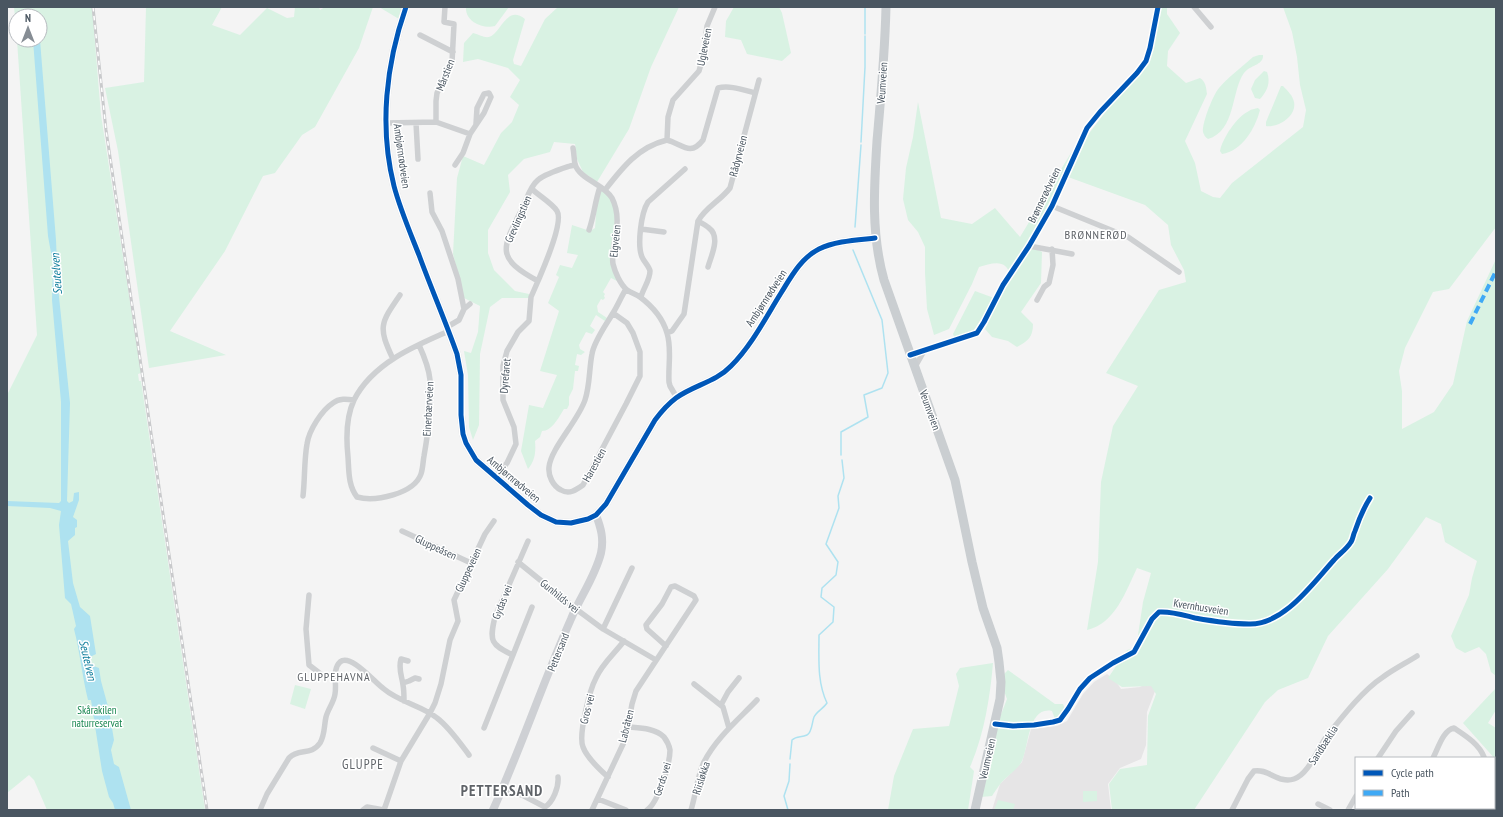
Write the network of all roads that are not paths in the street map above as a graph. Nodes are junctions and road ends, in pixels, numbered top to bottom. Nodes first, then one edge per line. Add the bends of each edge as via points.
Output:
1 (406, 7) edge
2 (445, 7) edge
3 (715, 7) edge
4 (886, 7) edge
5 (1158, 7) edge
6 (1194, 7) edge
7 (1211, 27) dead end
8 (420, 34) dead end
9 (453, 52) junction
10 (759, 80) dead end
11 (755, 92) junction
12 (386, 122) junction
13 (436, 122) junction
14 (416, 123) junction
15 (476, 124) junction
16 (470, 134) junction
17 (667, 140) junction
18 (573, 148) dead end
19 (418, 160) dead end
20 (454, 165) dead end
21 (575, 165) junction
22 (685, 169) dead end
23 (603, 188) junction
24 (532, 189) junction
25 (430, 193) dead end
26 (1052, 206) junction
27 (698, 221) junction
28 (641, 229) junction
29 (589, 230) dead end
30 (664, 232) dead end
31 (875, 238) junction
32 (1029, 246) junction
33 (1052, 249) junction
34 (1072, 254) dead end
35 (708, 267) dead end
36 (1179, 272) dead end
37 (538, 281) junction
38 (626, 289) junction
39 (400, 295) dead end
40 (531, 297) joint
41 (641, 297) junction
42 (1037, 300) dead end
43 (470, 304) dead end
44 (464, 309) junction
45 (613, 313) junction
46 (448, 329) junction
47 (667, 333) junction
48 (419, 345) junction
49 (924, 351) junction
50 (910, 355) junction
51 (393, 359) junction
52 (915, 367) junction
53 (677, 398) junction
54 (354, 400) junction
55 (495, 477) junction
56 (303, 496) dead end
57 (1370, 498) dead end
58 (596, 515) junction
59 (494, 521) dead end
60 (402, 531) dead end
61 (528, 541) dead end
62 (518, 562) junction
63 (471, 563) junction
64 (632, 568) dead end
65 (309, 595) dead end
66 (532, 607) dead end
67 (576, 610) junction
68 (603, 629) junction
69 (624, 641) junction
70 (666, 646) junction
71 (513, 655) junction
72 (1417, 656) dead end
73 (656, 660) junction
74 (408, 661) dead end
75 (335, 676) junction
76 (739, 678) dead end
77 (419, 679) dead end
78 (403, 683) junction
79 (694, 684) dead end
80 (758, 700) dead end
81 (404, 701) junction
82 (721, 705) junction
83 (430, 713) junction
84 (1412, 714) dead end
85 (995, 724) junction
86 (628, 727) junction
87 (484, 728) dead end
88 (729, 728) junction
89 (373, 748) dead end
90 (469, 755) dead end
91 (1379, 757) edge
92 (1434, 757) edge
93 (1484, 757) edge
94 (401, 761) junction
95 (558, 777) dead end
96 (608, 778) junction
97 (502, 788) junction
98 (1355, 798) edge
99 (598, 799) junction
100 (1318, 804) dead end
101 (260, 810) edge
102 (363, 810) edge
103 (384, 810) edge
104 (493, 810) edge
105 (592, 810) edge
106 (626, 810) edge
107 (647, 810) edge
108 (691, 810) edge
109 (975, 810) edge
110 (1232, 810) edge
111 (1330, 810) edge
112 (1348, 810) edge

1 - 12 street, Ambjørnrødveien via 394,47 387,91
2 - 9 street, Mårstien via 442,23 454,24
3 - 17 street, Ugleveien via 707,26 699,71 673,100 668,117
4 - 31 main road, Veumveien via 873,200
5 - 26 street, Brønnerødveien via 1146,61 1087,128
6 - 7 street
8 - 9 street, Mårstien
9 - 13 street, Mårstien via 452,62 437,93
10 - 11 street, Rådyrveien
11 - 17 street via 732,87 718,88 703,140 686,149
11 - 27 street, Rådyrveien via 730,188 723,197 702,213
12 - 14 street
12 - 46 street, Ambjørnrødveien via 394,185 406,223
13 - 14 street
13 - 16 street
14 - 19 street
15 - 15 street via 491,97 489,93 484,94 476,108
15 - 16 street
16 - 20 street via 463,153
17 - 23 street via 638,153
18 - 21 street
21 - 23 street, Elgveien via 584,176
21 - 24 street, Grevlingstien via 538,180
22 - 28 street via 644,207
23 - 29 street via 596,200
23 - 38 street, Elgveien via 611,197 618,214 612,262 617,276
24 - 37 street, Grevlingstien via 557,210 560,217 553,244
24 - 37 street, Grevlingstien via 508,236 506,246 507,256 514,267
25 - 44 street via 432,212 442,231 458,279
26 - 32 street, Brønnerødveien
26 - 36 street via 1128,237
27 - 35 street via 710,228 714,234 715,243
27 - 47 street via 684,314 672,331
28 - 30 street
28 - 41 street via 642,256 650,270
31 - 50 main road, Veumveien via 884,280
31 - 53 street, Ambjørnrødveien via 831,245 810,255 791,277 749,344 731,366 718,377
32 - 33 street
32 - 49 street, Brønnerødveien via 1003,285 977,333
33 - 34 street
33 - 42 street via 1053,265 1049,283
37 - 40 street, Grevlingstien
38 - 41 street
38 - 45 street, Harestien
39 - 51 street via 383,324 384,339
40 - 55 street, Dyrefaret via 528,321 507,351 504,366 503,400 514,427 516,444 508,464
41 - 47 street via 653,308
43 - 44 street
44 - 46 street via 459,320
45 - 45 street, Harestien via 592,352 586,398 553,454 549,466 549,475 553,483 565,492 573,492 583,485 640,376 640,352 633,333 627,323
46 - 48 street
46 - 55 street, Ambjørnrødveien via 459,364 462,424 466,443 476,460
47 - 53 street via 670,348 669,382
48 - 51 street
48 - 54 street, Einerbærveien via 428,366 430,380 426,446 421,474 412,487 368,499 357,497 351,487 346,440
49 - 50 street, Brønnerødveien
49 - 52 street
50 - 52 main road, Veumveien
51 - 54 street via 376,372
52 - 85 main road, Veumveien via 955,480 973,570 998,655 1001,682
53 - 58 street, Ambjørnrødveien via 655,420 606,504
54 - 56 street via 334,402 324,411 313,428 307,442
55 - 58 street, Ambjørnrødveien via 541,514 556,522 571,523
57 - 85 street, Kvernhusveien via 1347,548 1337,556 1317,581 1279,615 1251,624 1159,612 1152,618 1134,652 1090,678 1060,720 1014,726
58 - 67 street, Pettersand via 602,533 601,553
59 - 63 street, Gluppeveien
60 - 63 street, Gluppeåsen
61 - 62 street, Gydas vei
62 - 67 street, Gunhilds vei
62 - 71 street, Gydas vei via 495,617 492,633 495,645
63 - 83 street, Gluppeveien via 454,600 458,621 450,638 439,692
64 - 68 street
65 - 75 street via 306,629 309,665 322,675
66 - 71 street
67 - 68 street, Gunhilds vei
67 - 97 street, Pettersand
68 - 69 street, Gunhilds vei
69 - 73 street, Gunhilds vei
69 - 96 street, Gros vei via 596,678 582,729 583,748
70 - 70 street, Labråten via 696,600 694,596 675,586 671,587 646,625 647,629
70 - 73 street, Labråten
71 - 87 street
72 - 110 street, Sandbæklia via 1383,677 1366,692 1341,718 1304,773 1296,779 1281,780 1261,770 1254,771
73 - 86 street, Labråten via 636,691
74 - 78 street via 400,661
75 - 81 street via 340,662 348,659 383,689
75 - 101 street via 335,694 326,715 320,743 312,751 293,754 288,758
76 - 82 street
77 - 78 street
78 - 81 street
79 - 82 street
80 - 88 street, Riisløkka
81 - 83 street
82 - 88 street
83 - 90 street via 438,718
83 - 94 street, Gluppeveien
84 - 91 street via 1396,731
85 - 109 main road, Veumveien
86 - 96 street, Labråten
86 - 107 street, Gerds vei via 656,732 664,737 669,746 663,780 653,804
88 - 108 street, Riisløkka via 705,762
89 - 94 street
92 - 93 street via 1444,736 1452,728 1481,750
94 - 103 street, Gluppeveien
95 - 97 street via 557,787 549,804 544,807
96 - 99 street, Labråten
97 - 104 street, Pettersand
98 - 112 street
99 - 105 street, Labråten
99 - 106 street
100 - 111 street
102 - 103 street via 367,807

